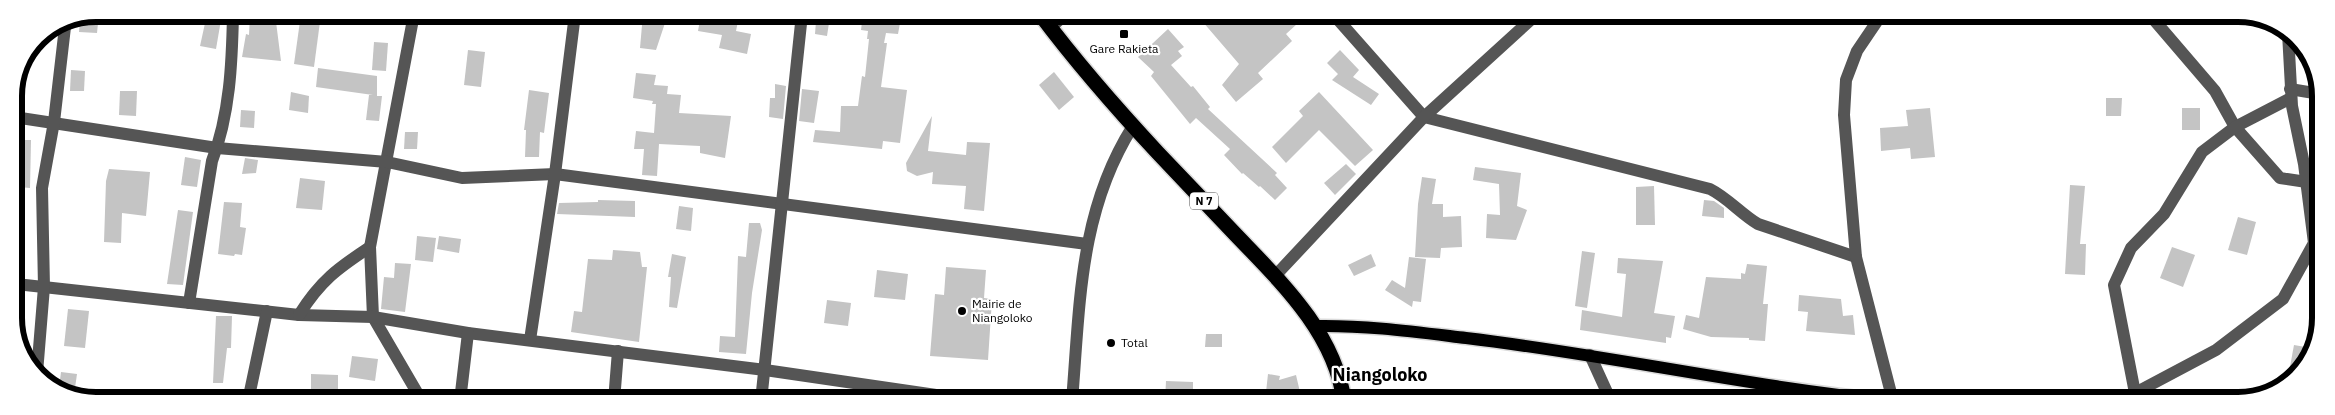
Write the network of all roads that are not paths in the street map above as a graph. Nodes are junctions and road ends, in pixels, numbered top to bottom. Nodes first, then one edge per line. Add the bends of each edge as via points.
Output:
1 (233, 22) edge
2 (413, 22) edge
3 (574, 22) edge
4 (801, 22) edge
5 (1046, 22) edge
6 (1057, 22) edge
7 (1340, 22) edge
8 (1528, 22) edge
9 (1877, 22) edge
10 (2156, 22) edge
11 (1050, 28) junction
12 (65, 30) edge
13 (2292, 45) edge
14 (2291, 94) junction
15 (2312, 94) edge
16 (1424, 117) junction
17 (22, 118) edge
18 (54, 122) junction
19 (1133, 126) junction
20 (2235, 127) junction
21 (217, 148) junction
22 (387, 162) junction
23 (555, 174) junction
24 (2305, 182) junction
25 (2312, 183) edge
26 (781, 205) junction
27 (2312, 229) edge
28 (1087, 244) junction
29 (370, 247) junction
30 (2312, 247) edge
31 (1856, 257) junction
32 (1275, 276) junction
33 (22, 285) edge
34 (44, 287) junction
35 (189, 303) junction
36 (267, 311) junction
37 (299, 315) junction
38 (373, 317) junction
39 (1316, 326) junction
40 (468, 333) junction
41 (530, 340) junction
42 (618, 351) junction
43 (1590, 355) junction
44 (38, 364) edge
45 (765, 370) junction
46 (250, 392) edge
47 (417, 392) edge
48 (461, 392) edge
49 (615, 392) edge
50 (761, 392) edge
51 (916, 392) edge
52 (1073, 392) edge
53 (1342, 392) edge
54 (1607, 392) edge
55 (1790, 392) edge
56 (1891, 392) edge
57 (2135, 392) edge
58 (2137, 392) edge

1 - 21 street via 232,74
2 - 22 street
3 - 23 street
4 - 26 street
5 - 11 highway, N 7
6 - 11 street
7 - 16 street
8 - 16 street
9 - 31 street via 1857,51 1846,80 1844,115
10 - 20 street via 2214,90
11 - 19 highway, N 7
12 - 18 street
13 - 14 street
14 - 15 street
14 - 20 street
14 - 24 street
16 - 31 street via 1710,189 1758,224
16 - 32 street
17 - 18 street
18 - 21 street
18 - 34 street via 42,188
19 - 28 street via 1098,197
19 - 32 highway, N 7
20 - 24 street via 2280,178
20 - 57 street via 2202,152 2164,214 2131,248 2114,285
21 - 22 street
21 - 35 street via 212,161
22 - 23 street via 462,178
22 - 29 street
23 - 26 street
23 - 41 street
24 - 25 street
24 - 27 street
26 - 28 street
26 - 45 street
28 - 52 street
29 - 37 street via 331,273
29 - 38 street
30 - 58 street via 2283,299 2216,350
31 - 56 street
32 - 39 highway, N 7
33 - 34 street
34 - 35 street
34 - 44 street
35 - 36 street
36 - 37 street
36 - 46 street
37 - 38 street
38 - 40 street
38 - 47 street
39 - 43 main road via 1358,325
39 - 53 highway, N 7
40 - 41 street
40 - 48 street
41 - 42 street
42 - 45 street
42 - 49 street
43 - 54 street
43 - 55 main road
45 - 50 street
45 - 51 street

